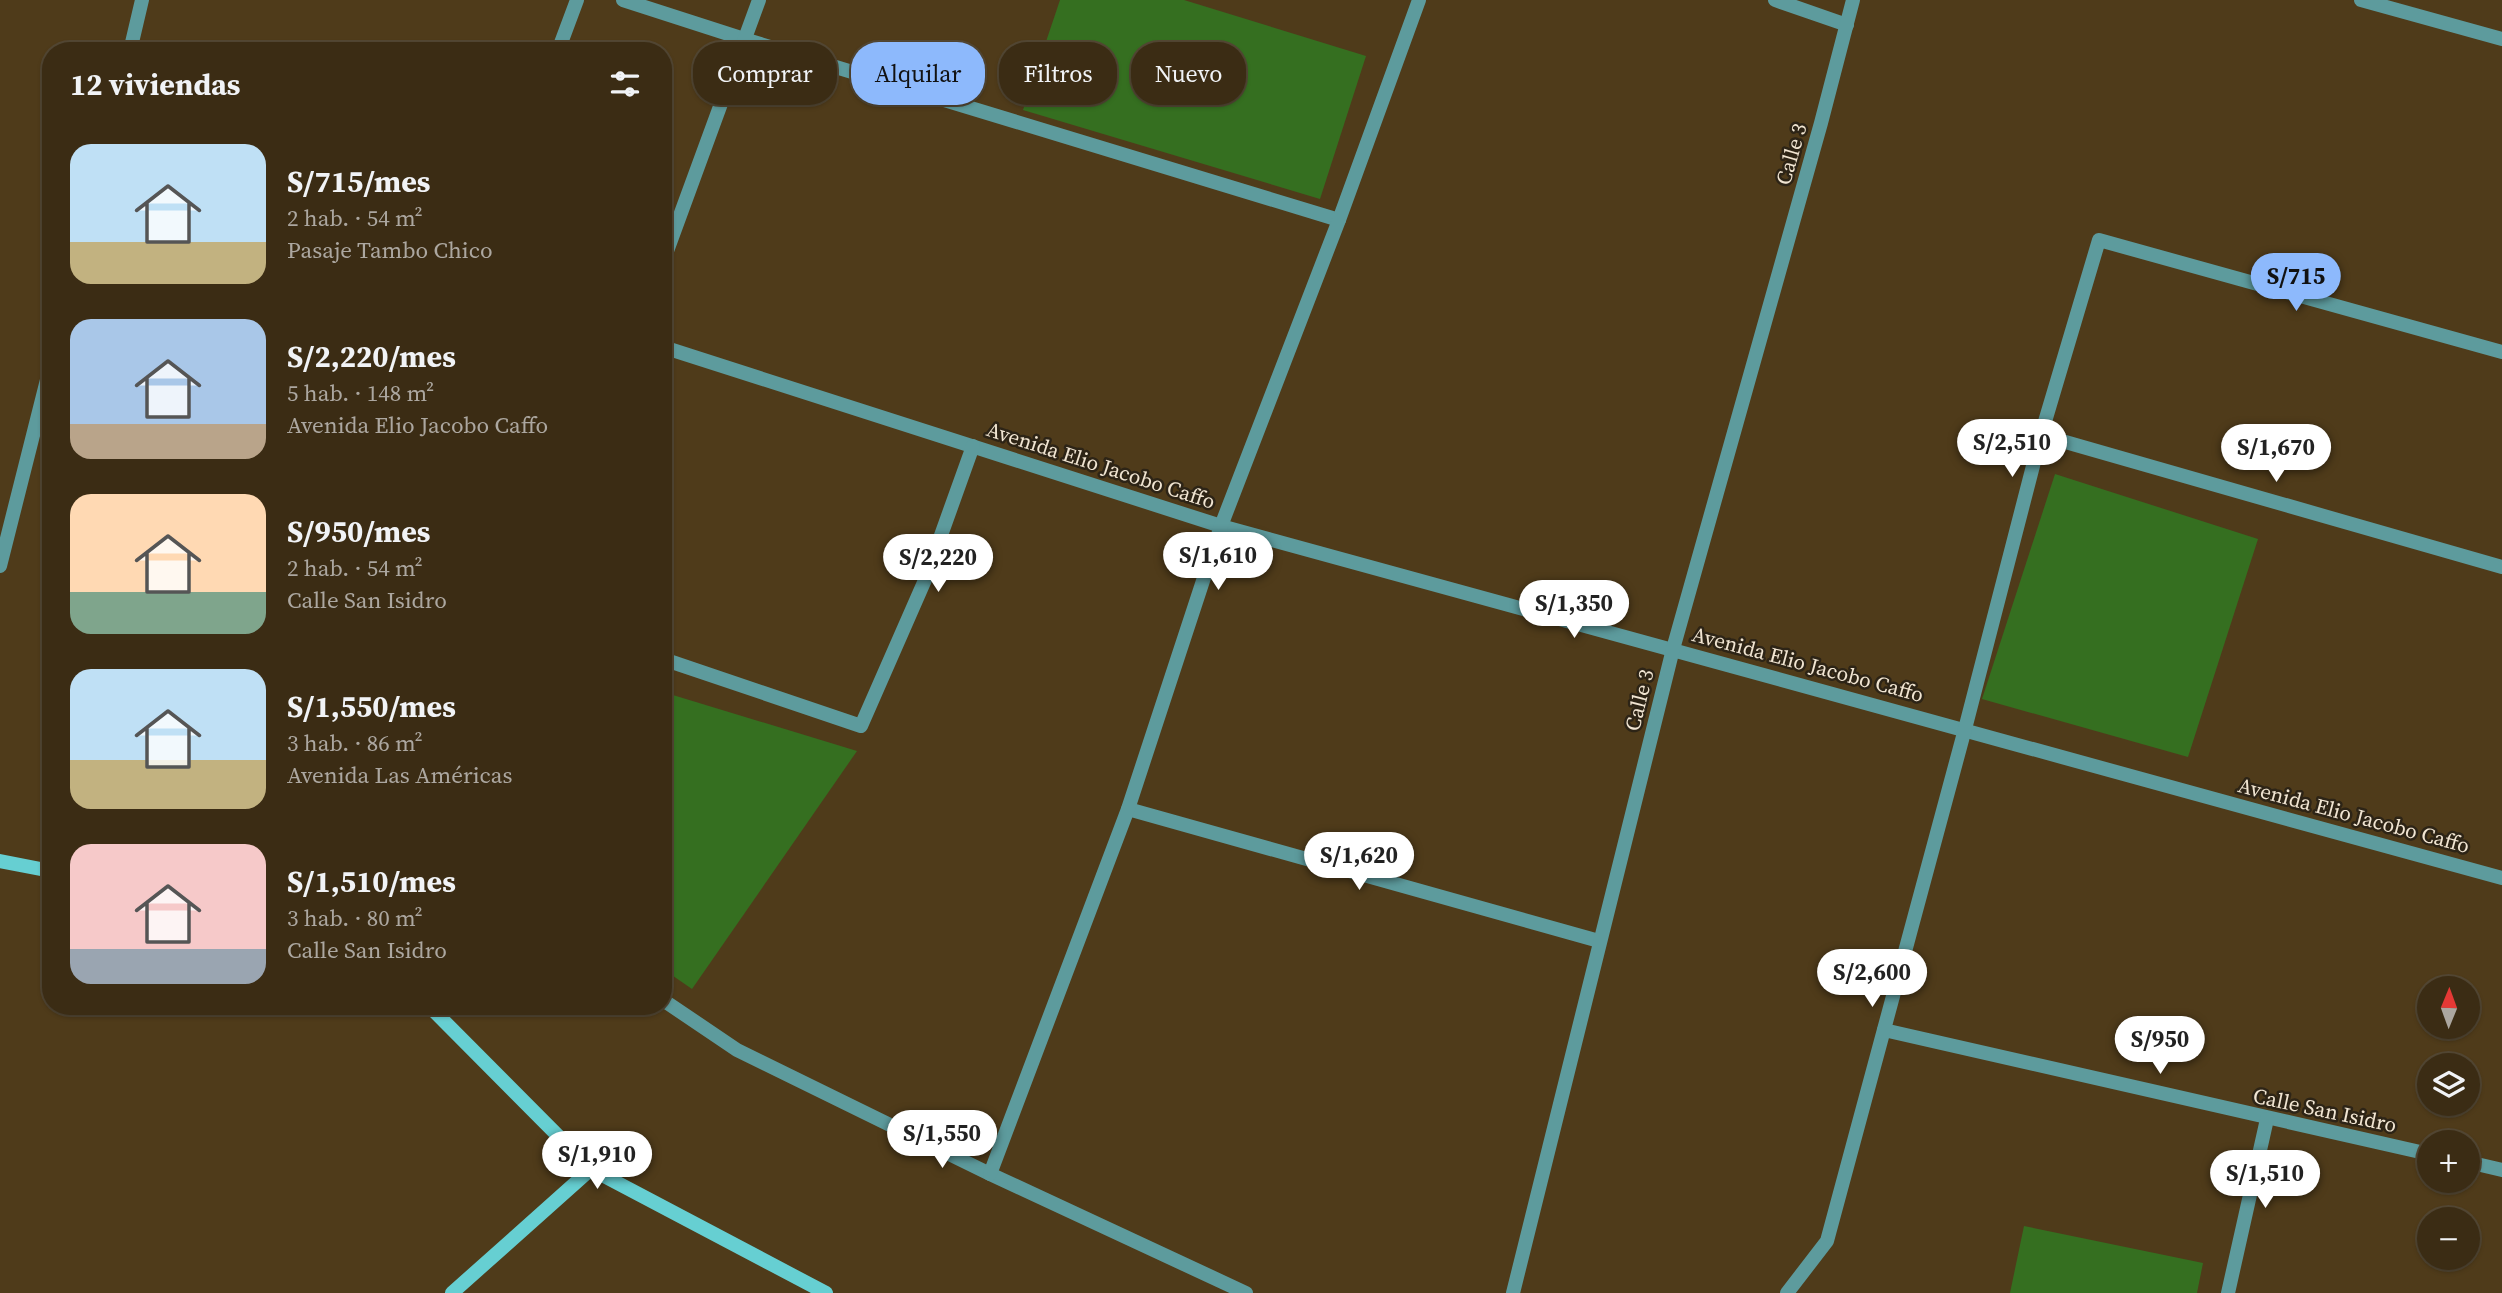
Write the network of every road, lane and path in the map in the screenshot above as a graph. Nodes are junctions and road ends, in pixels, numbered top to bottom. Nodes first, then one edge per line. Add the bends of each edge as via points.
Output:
1 (142, 0) edge
2 (577, 0) edge
3 (623, 0) edge
4 (759, 0) edge
5 (1419, 0) edge
6 (1775, 0) edge
7 (1853, 0) edge
8 (2361, 0) edge
9 (1847, 25) junction
10 (2502, 39) edge
11 (747, 40) junction
12 (132, 42) edge
13 (561, 42) edge
14 (1339, 220) junction
15 (672, 238) edge
16 (672, 350) edge
17 (2502, 352) edge
18 (42, 400) edge
19 (2041, 435) junction
20 (973, 446) junction
21 (1221, 526) junction
22 (0, 566) edge
23 (2502, 567) edge
24 (1674, 649) junction
25 (672, 662) edge
26 (1965, 729) junction
27 (1128, 809) junction
28 (0, 861) edge
29 (42, 869) edge
30 (2502, 878) edge
31 (1599, 941) junction
32 (672, 1006) edge
33 (438, 1015) edge
34 (1884, 1030) junction
35 (2267, 1119) junction
36 (2417, 1151) edge
37 (2480, 1165) edge
38 (591, 1169) junction
39 (2502, 1170) edge
40 (990, 1174) junction
41 (452, 1293) edge
42 (826, 1293) edge
43 (1246, 1293) edge
44 (1513, 1293) edge
45 (1787, 1293) edge
46 (2228, 1293) edge

1 - 12 street
2 - 13 street
3 - 11 street
4 - 11 street
5 - 14 street
6 - 9 street
7 - 9 street, Calle 3
8 - 10 street
9 - 24 street, Calle 3
11 - 14 street
11 - 15 street
14 - 21 street
16 - 20 street, Avenida Elio Jacobo Caffo
17 - 19 street via 2099,240
18 - 22 street
19 - 23 street
19 - 26 street
20 - 21 street, Avenida Elio Jacobo Caffo
20 - 25 street via 925,580 861,726
21 - 24 street, Avenida Elio Jacobo Caffo
21 - 27 street
24 - 26 street, Avenida Elio Jacobo Caffo
24 - 31 street, Calle 3
26 - 30 street, Avenida Elio Jacobo Caffo
26 - 34 street
27 - 31 street
27 - 40 street
28 - 29 street
31 - 44 street, Calle 3
32 - 40 street via 737,1050
33 - 38 street
34 - 35 street, Calle San Isidro
34 - 45 street via 1826,1241
35 - 36 street, Calle San Isidro
35 - 46 street
37 - 39 street
38 - 41 street
38 - 42 street
40 - 43 street

